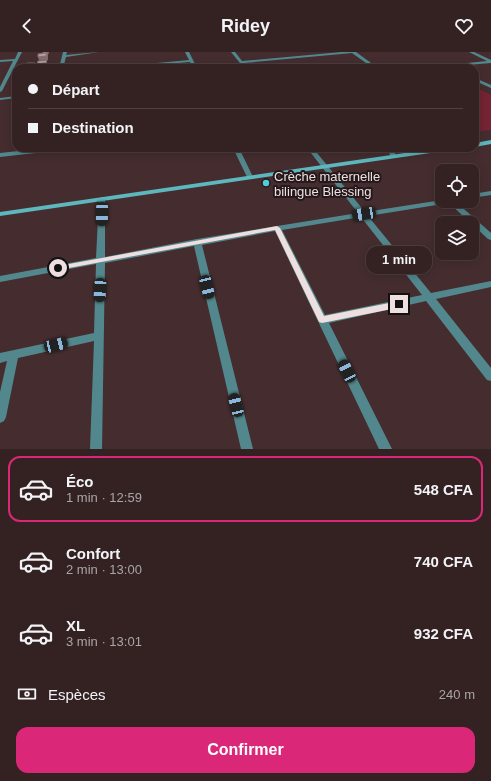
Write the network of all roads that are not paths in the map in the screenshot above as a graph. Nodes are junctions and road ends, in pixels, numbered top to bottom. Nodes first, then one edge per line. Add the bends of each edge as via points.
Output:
1 (20, 52) edge
2 (97, 52) edge
3 (187, 52) edge
4 (233, 52) edge
5 (289, 52) edge
6 (353, 52) edge
7 (471, 52) edge
8 (65, 54) edge
9 (295, 57) junction
10 (15, 60) junction
11 (0, 61) edge
12 (191, 61) junction
13 (491, 61) edge
14 (241, 62) joint
15 (13, 64) edge
16 (62, 64) edge
17 (165, 64) edge
18 (193, 64) edge
19 (370, 64) edge
20 (465, 64) edge
21 (12, 66) edge
22 (12, 75) edge
23 (7, 76) junction
24 (479, 80) edge
25 (491, 80) edge
26 (479, 81) edge
27 (491, 88) edge
28 (0, 91) edge
29 (12, 97) edge
30 (0, 98) edge
31 (491, 142) edge
32 (479, 144) edge
33 (19, 152) edge
34 (238, 152) edge
35 (313, 152) edge
36 (392, 152) edge
37 (422, 152) edge
38 (0, 155) edge
39 (393, 156) junction
40 (325, 166) junction
41 (250, 177) junction
42 (491, 193) edge
43 (479, 195) edge
44 (102, 199) junction
45 (435, 203) edge
46 (457, 208) edge
47 (0, 214) edge
48 (364, 214) junction
49 (277, 228) junction
50 (491, 237) edge
51 (196, 242) junction
52 (101, 260) junction
53 (0, 279) edge
54 (491, 284) edge
55 (430, 298) junction
56 (322, 320) junction
57 (98, 336) junction
58 (14, 355) junction
59 (0, 358) edge
60 (491, 376) edge
61 (0, 417) edge
62 (96, 449) edge
63 (247, 449) edge
64 (386, 449) edge

1 - 10 street
2 - 8 street
3 - 12 street
4 - 14 street
5 - 9 street
6 - 9 street
6 - 19 street
7 - 13 street
8 - 16 street
9 - 14 street
10 - 11 street
10 - 15 street
12 - 17 street
12 - 18 street
13 - 20 street
21 - 23 street
22 - 23 street
23 - 28 street
24 - 25 street
26 - 27 street
29 - 30 street
31 - 32 street
33 - 38 street
34 - 41 street
35 - 40 street
36 - 39 street
37 - 39 street
39 - 40 street
40 - 41 street
40 - 48 street
41 - 44 street
42 - 43 street
44 - 47 street
44 - 52 street
45 - 48 street
46 - 50 street
48 - 49 street
48 - 55 street
49 - 51 street
49 - 56 street
51 - 52 street
51 - 63 street
52 - 53 street
52 - 57 street
54 - 55 street
55 - 56 street
55 - 60 street
56 - 64 street
57 - 58 street
57 - 62 street
58 - 59 street
58 - 61 street

